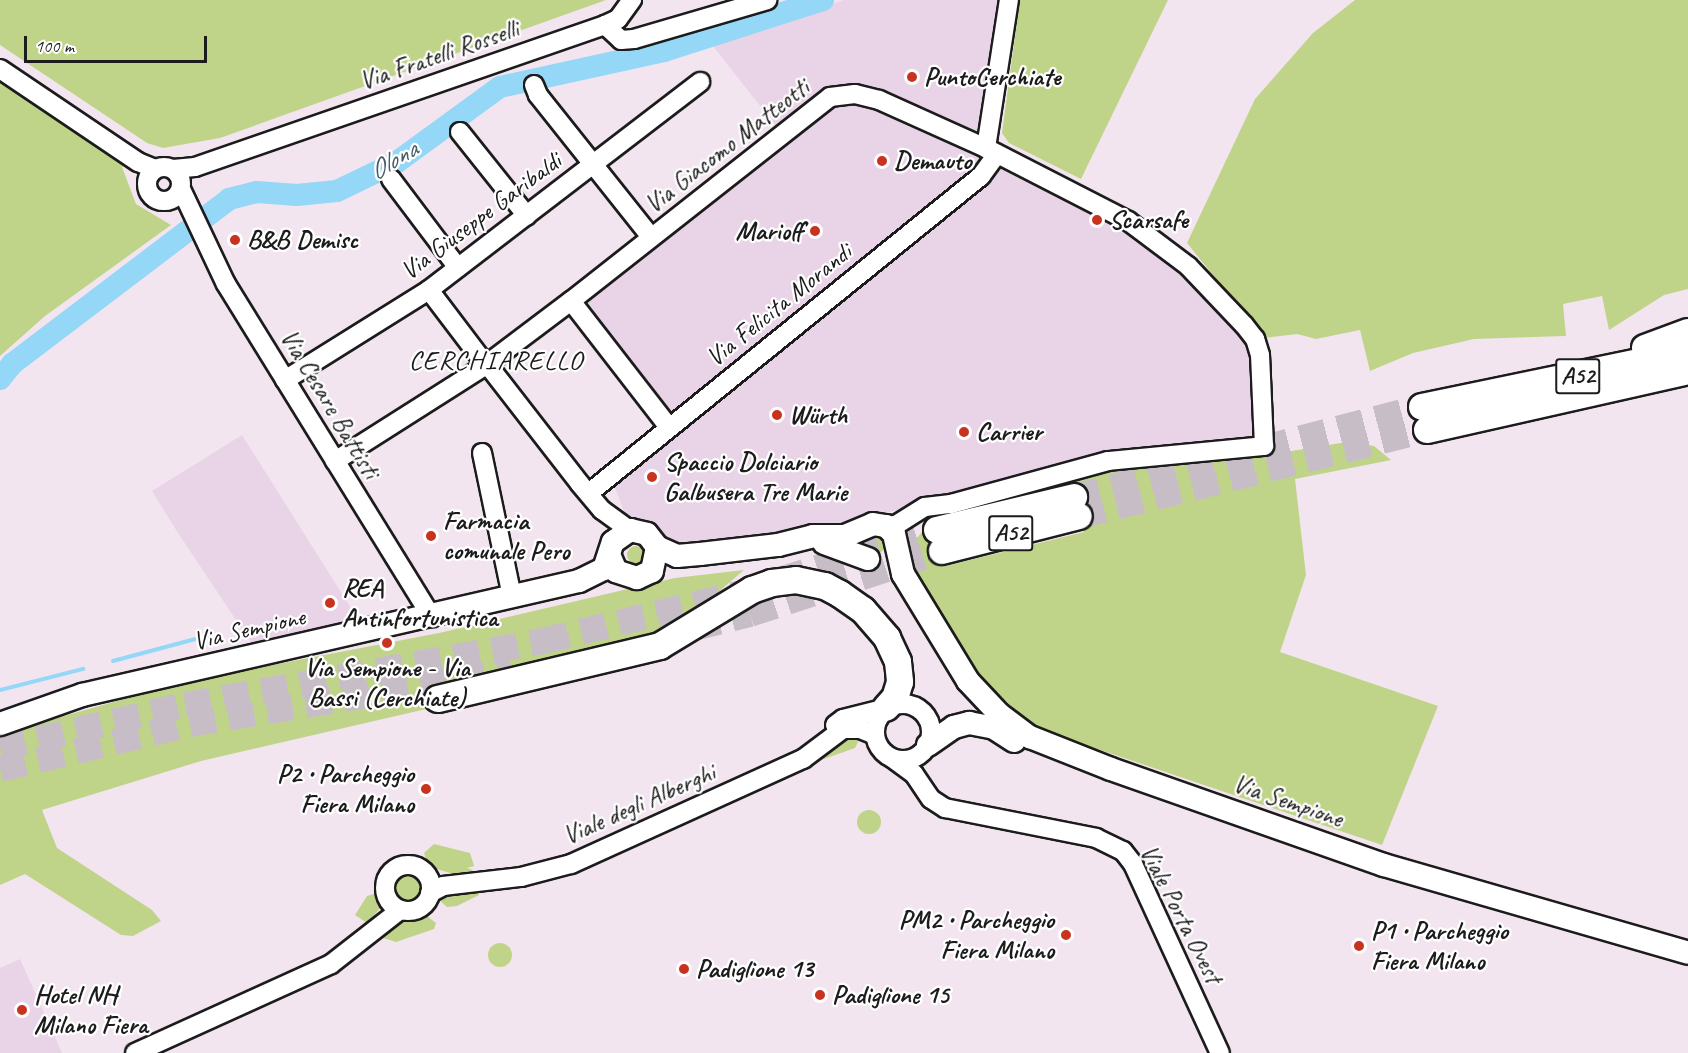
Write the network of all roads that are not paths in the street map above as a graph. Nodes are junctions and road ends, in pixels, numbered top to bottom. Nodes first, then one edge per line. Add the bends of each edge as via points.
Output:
1 (632, 0) edge
2 (767, 0) edge
3 (1009, 0) edge
4 (605, 25) junction
5 (0, 69) edge
6 (700, 82) dead end
7 (534, 85) dead end
8 (460, 132) dead end
9 (992, 151) junction
10 (592, 163) junction
11 (391, 179) dead end
12 (168, 182) junction
13 (527, 216) junction
14 (651, 237) junction
15 (458, 268) junction
16 (429, 290) junction
17 (571, 301) junction
18 (1688, 332) edge
19 (1688, 352) edge
20 (486, 365) junction
21 (1688, 371) edge
22 (285, 380) junction
23 (1688, 387) edge
24 (1467, 400) junction
25 (1528, 407) junction
26 (668, 426) junction
27 (482, 453) dead end
28 (335, 461) junction
29 (589, 493) junction
30 (1077, 506) tunnel mouth
31 (886, 535) junction
32 (940, 540) tunnel mouth
33 (657, 547) junction
34 (619, 551) junction
35 (871, 560) junction
36 (652, 571) junction
37 (512, 596) junction
38 (926, 614) junction
39 (432, 617) junction
40 (438, 699) dead end
41 (886, 708) junction
42 (0, 724) edge
43 (874, 735) junction
44 (928, 745) junction
45 (820, 746) junction
46 (892, 758) junction
47 (1111, 769) junction
48 (962, 810) junction
49 (423, 871) junction
50 (470, 884) junction
51 (430, 893) junction
52 (396, 906) junction
53 (1688, 953) edge
54 (135, 1053) edge
55 (1220, 1053) edge

1 - 4 street via 618,19
2 - 4 street via 634,39 621,40
3 - 9 street
4 - 12 street, Via Fratelli Rosselli via 195,167
5 - 12 street, Via Cesare Battisti
6 - 10 street, Via Giuseppe Garibaldi
7 - 10 street
8 - 13 street
9 - 14 street, Via Giacomo Matteotti via 879,100 855,94 830,97
9 - 26 street, Via Felicita Morandi via 981,176
9 - 31 street, Via Giacomo Matteotti via 1128,221 1204,282 1255,339 1263,375 1260,413 1264,446 1130,456 951,504
10 - 13 street, Via Giuseppe Garibaldi
10 - 14 street
11 - 15 street
12 - 22 street, Via Cesare Battisti via 205,237 226,284
13 - 15 street, Via Giuseppe Garibaldi
14 - 17 street, Via Giacomo Matteotti
15 - 16 street, Via Giuseppe Garibaldi
16 - 20 street
16 - 22 street, Via Giuseppe Garibaldi
17 - 20 street
17 - 26 street
18 - 24 highway via 1630,353 1518,378
19 - 24 highway, A52
20 - 28 street
20 - 29 street
21 - 25 highway, A52
22 - 28 street, Via Cesare Battisti
23 - 25 highway
24 - 25 highway, A52 via 1424,418
26 - 29 street, Via Felicita Morandi
27 - 37 street
28 - 39 street, Via Cesare Battisti
29 - 34 street via 602,510
30 - 32 highway, A52
31 - 33 main road via 813,536 778,545 677,556
31 - 35 main road via 890,556
31 - 35 main road via 859,543
31 - 38 main road, Via Sempione
33 - 34 main road via 647,534
33 - 36 main road
34 - 36 main road, Via Sempione via 637,578
34 - 37 main road, Via Sempione via 602,586 531,603
35 - 36 main road, Via Sempione via 842,546 824,543 778,555
35 - 38 main road, Via Sempione via 891,573
37 - 39 main road, Via Sempione
38 - 47 main road, Via Sempione via 968,681 999,714 1043,743
39 - 42 main road, Via Sempione via 82,695
40 - 41 highway via 660,646 752,590 772,582 796,580 840,594 867,615 887,638 898,662 900,682 896,698
41 - 43 street via 876,720
41 - 44 street via 907,704 924,712 931,728
41 - 45 street, Viale degli Alberghi via 843,719
43 - 45 street, Viale degli Alberghi via 860,729 843,729
43 - 46 street via 880,749
44 - 46 street via 914,758
44 - 47 main road via 958,725 975,723 994,728 1048,758
44 - 48 street, Viale Porta Ovest via 928,783 938,797
45 - 50 street, Viale degli Alberghi via 803,759 571,864 521,877
46 - 48 street, Viale Porta Ovest via 914,774 935,803
47 - 53 main road, Via Sempione via 1384,865
48 - 55 street, Viale Porta Ovest via 1096,838 1123,851 1133,864
49 - 50 street, Viale degli Alberghi
49 - 51 street
49 - 52 street via 403,866 389,874 385,886
50 - 51 street, Viale degli Alberghi via 443,886
51 - 52 street via 419,907
52 - 54 street via 331,964

